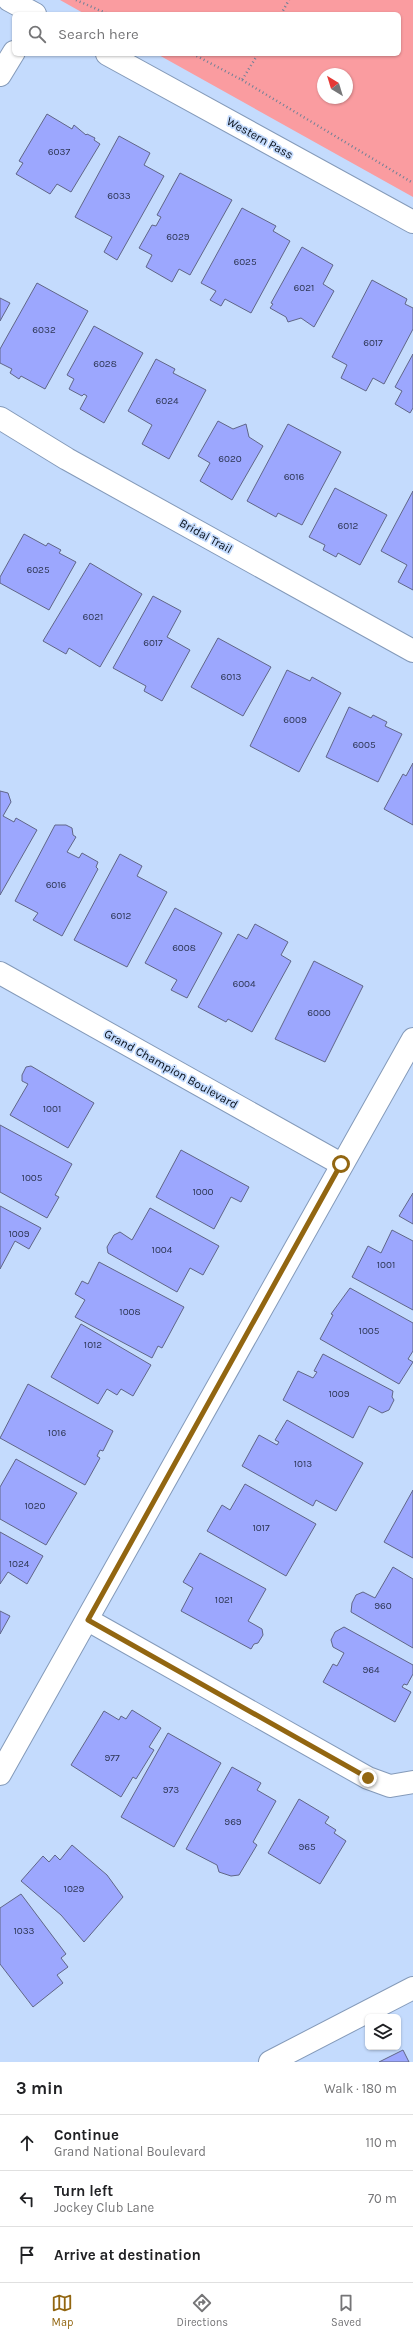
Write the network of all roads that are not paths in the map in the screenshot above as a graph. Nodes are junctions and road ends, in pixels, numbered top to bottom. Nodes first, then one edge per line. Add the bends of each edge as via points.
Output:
1 (9, 0) edge
2 (31, 12) edge
3 (12, 55) edge
4 (111, 56) edge
5 (0, 75) edge
6 (413, 222) edge
7 (0, 418) edge
8 (413, 651) edge
9 (0, 974) edge
10 (413, 1039) edge
11 (341, 1164) junction
12 (88, 1620) junction
13 (0, 1774) edge
14 (413, 1782) edge
15 (413, 1988) edge
16 (270, 2062) edge

1 - 2 street
3 - 5 street
4 - 6 street, Western Pass
7 - 8 street, Bridal Trail via 67,459
9 - 11 street, Grand Champion Boulevard
10 - 11 street
11 - 12 street
12 - 13 street
12 - 14 street via 368,1778 390,1786
15 - 16 street

